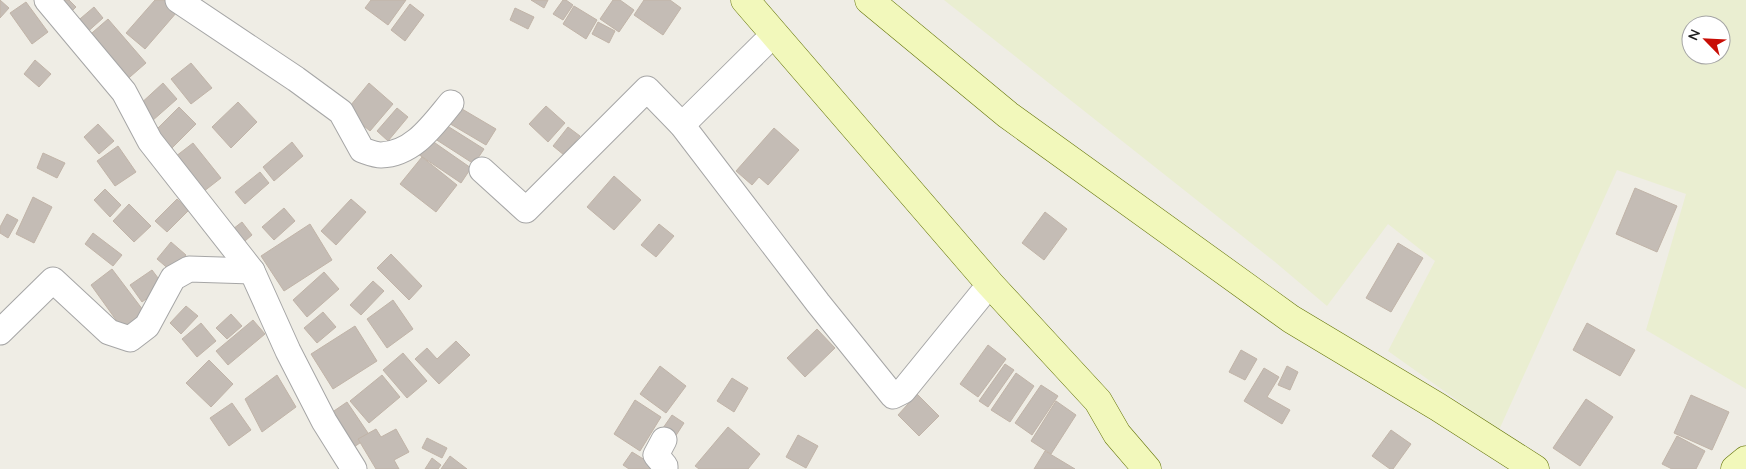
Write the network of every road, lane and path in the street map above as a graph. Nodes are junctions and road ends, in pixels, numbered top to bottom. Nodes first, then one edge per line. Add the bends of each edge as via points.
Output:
1 (47, 0) edge
2 (178, 0) edge
3 (745, 0) edge
4 (869, 0) edge
5 (773, 35) junction
6 (451, 103) dead end
7 (682, 126) junction
8 (482, 170) dead end
9 (252, 271) junction
10 (990, 284) junction
11 (0, 332) edge
12 (664, 440) dead end
13 (1746, 460) edge
14 (354, 469) edge
15 (665, 469) edge
16 (1147, 469) edge
17 (1535, 469) edge
18 (1735, 469) edge

1 - 9 street via 124,92 150,141
2 - 6 street via 341,112 362,150 379,155 399,152 422,138
3 - 5 street
4 - 17 street via 1008,114 1291,319 1438,406
5 - 7 street
5 - 10 street
7 - 8 street via 647,89 526,210
7 - 10 street via 893,396 904,390
9 - 11 street via 189,269 173,278 147,326 130,339 109,332 53,280
9 - 14 street via 292,360
10 - 16 street via 1098,402 1117,434
12 - 15 street via 656,455
13 - 18 street

